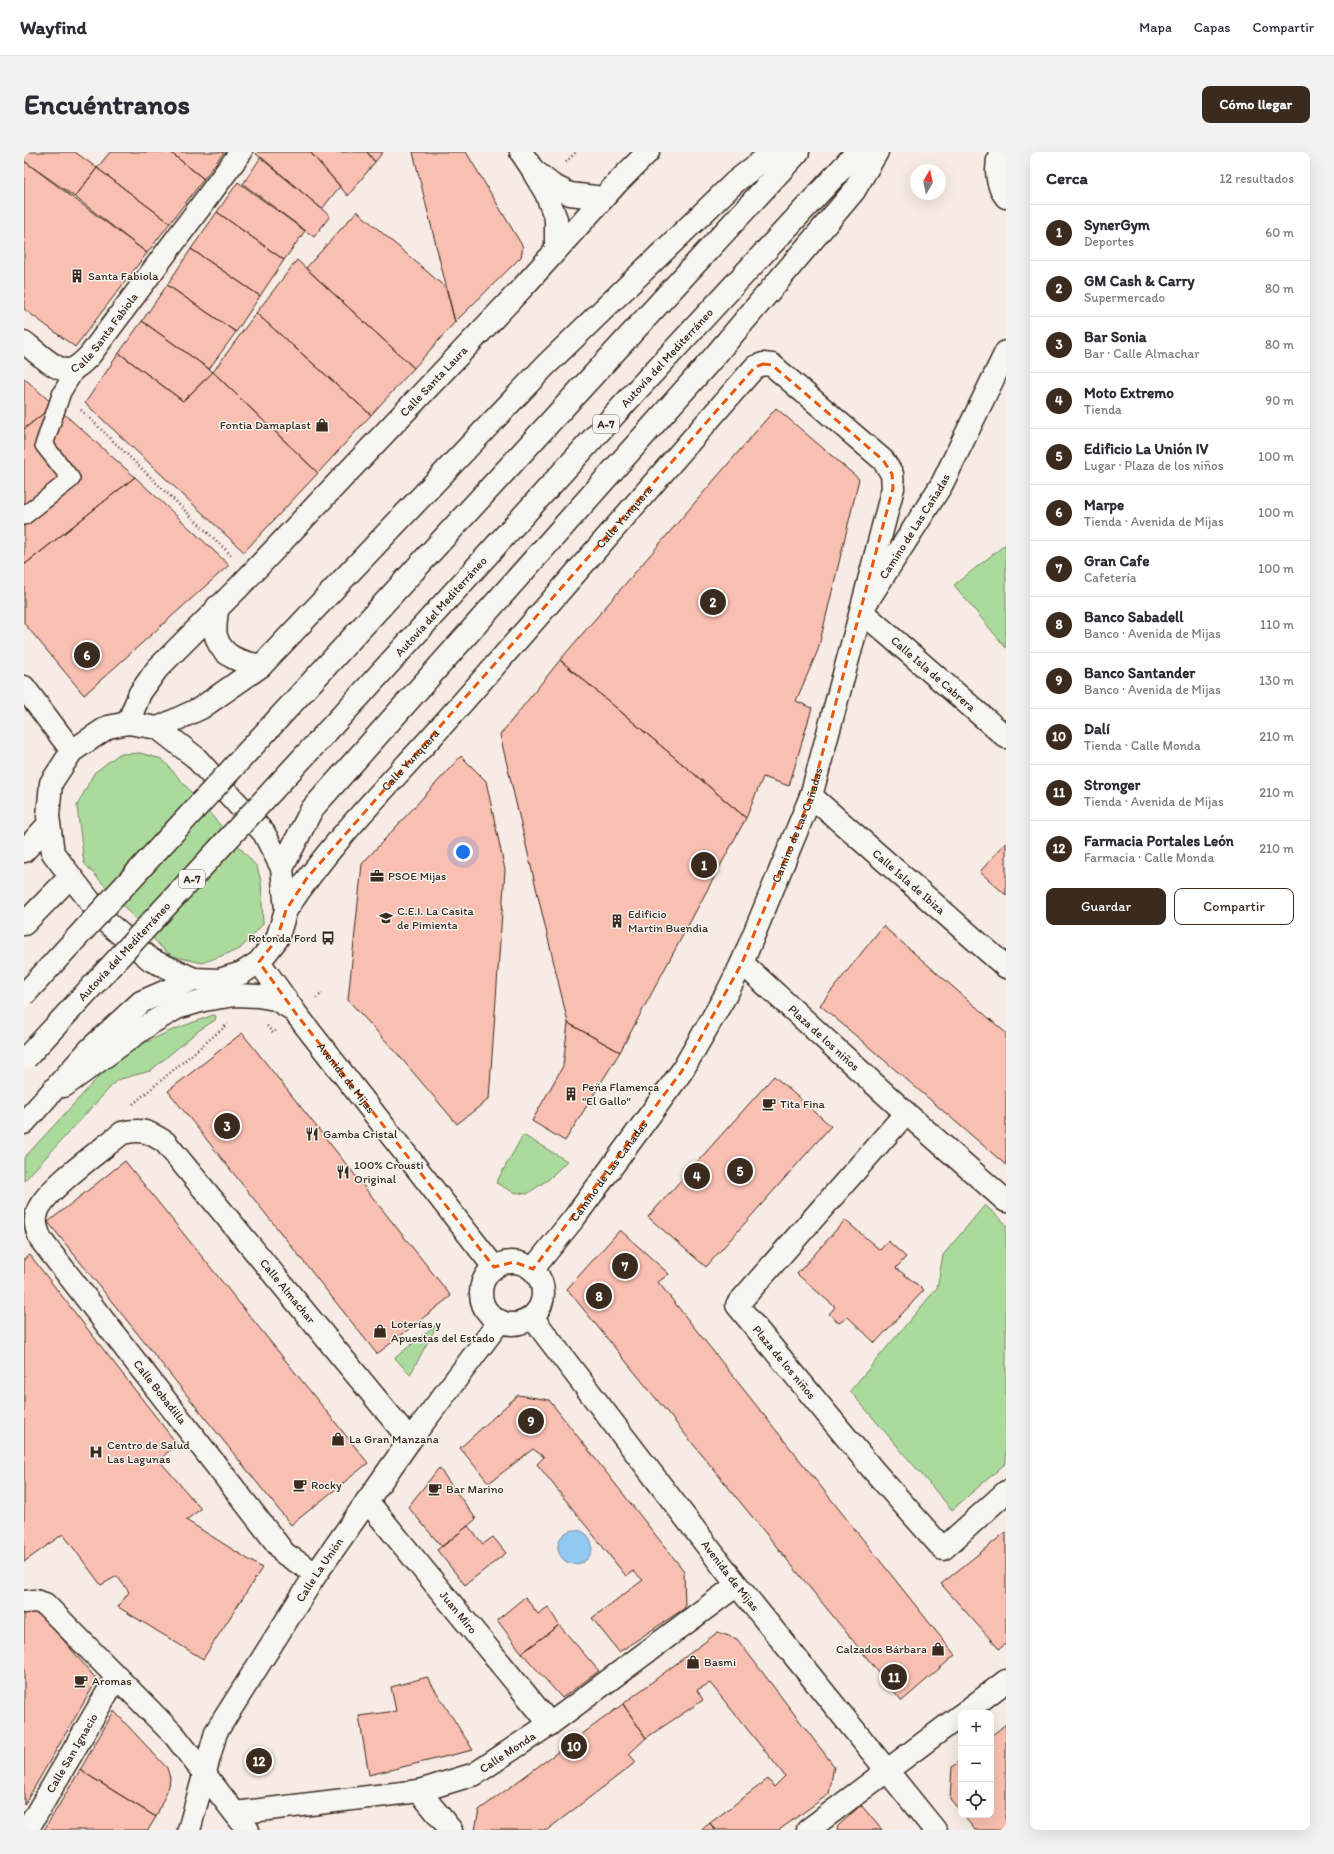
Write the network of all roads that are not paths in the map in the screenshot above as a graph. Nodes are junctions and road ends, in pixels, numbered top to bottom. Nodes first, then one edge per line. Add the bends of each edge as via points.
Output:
1 (241, 152) edge
2 (521, 152) edge
3 (648, 152) edge
4 (773, 152) edge
5 (798, 152) edge
6 (858, 152) edge
7 (877, 152) edge
8 (1000, 152) edge
9 (533, 170) junction
10 (1006, 197) edge
11 (604, 198) junction
12 (556, 249) junction
13 (24, 342) edge
14 (1006, 352) edge
15 (78, 366) junction
16 (24, 516) edge
17 (217, 607) junction
18 (861, 611) junction
19 (261, 666) junction
20 (24, 687) edge
21 (128, 723) junction
22 (158, 728) junction
23 (1006, 737) edge
24 (72, 751) junction
25 (811, 796) junction
26 (48, 825) junction
27 (24, 851) edge
28 (282, 868) junction
29 (70, 877) junction
30 (286, 910) junction
31 (24, 924) edge
32 (259, 962) junction
33 (742, 963) junction
34 (1006, 967) edge
35 (194, 979) junction
36 (24, 995) edge
37 (295, 1012) junction
38 (25, 1059) edge
39 (46, 1098) junction
40 (906, 1113) junction
41 (24, 1123) edge
42 (1006, 1201) edge
43 (41, 1240) joint
44 (494, 1267) junction
45 (533, 1270) junction
46 (532, 1317) junction
47 (500, 1322) junction
48 (410, 1440) junction
49 (1006, 1492) edge
50 (367, 1501) junction
51 (316, 1574) junction
52 (737, 1585) junction
53 (29, 1601) edge
54 (117, 1676) junction
55 (1006, 1681) edge
56 (968, 1710) edge
57 (958, 1717) edge
58 (550, 1724) junction
59 (887, 1772) junction
60 (205, 1775) junction
61 (419, 1791) junction
62 (235, 1813) junction
63 (27, 1830) edge
64 (189, 1830) edge
65 (248, 1830) edge
66 (451, 1830) edge
67 (808, 1830) edge
68 (935, 1830) edge

1 - 15 main road, Calle Santa Fabiola via 90,355
2 - 9 main road
3 - 11 main road, Calle Santa Laura
4 - 19 main road via 735,182 545,366
5 - 36 main road, bridge
6 - 38 main road, Autovía del Mediterráneo / A-7, bridge
7 - 28 main road via 854,191 713,358 312,809
8 - 10 main road via 997,178
9 - 11 main road via 552,185 570,194
9 - 12 main road via 546,192 556,219
11 - 12 main road, Calle Santa Laura
12 - 17 main road, Calle Santa Laura via 475,338 238,588
13 - 15 main road, Calle Santa Fabiola via 56,367 67,370
14 - 18 main road, Camino de Las Cañadas via 942,484
15 - 16 lane via 62,392 44,445 71,479
17 - 19 main road via 216,636 223,650 238,660
17 - 21 main road, Calle Santa Laura via 157,669 140,693
18 - 23 main road, Calle Isla de Cabrera
18 - 25 main road, Camino de Las Cañadas
18 - 30 main road, Calle Yunquera via 892,488 892,474 883,460 772,365 763,364 755,367 460,706 306,878
19 - 22 main road via 201,708
20 - 24 main road
21 - 22 main road
21 - 24 main road via 108,728
22 - 28 main road via 195,757 264,833
24 - 26 main road via 51,782
25 - 33 main road, Camino de Las Cañadas
25 - 34 main road, Calle Isla de Ibiza
26 - 27 main road
26 - 29 main road via 53,853
28 - 30 main road
29 - 31 main road
29 - 35 main road via 105,921 151,960
30 - 32 main road via 277,939
32 - 35 main road via 242,973 219,980
32 - 37 main road, Avenida de Mijas
33 - 40 main road, Plaza de los niños
33 - 45 main road, Camino de Las Cañadas via 682,1071
35 - 39 main road via 141,1002 90,1049
37 - 39 main road via 275,999 235,995 177,1008 151,1023
37 - 44 main road, Avenida de Mijas
39 - 41 main road
40 - 42 main road, Plaza de los niños
40 - 49 main road, Plaza de los niños via 737,1305 874,1471 943,1549
43 - 48 main road, Calle Almachar via 35,1225 37,1212 46,1195 122,1133 134,1130 147,1131 165,1142
43 - 51 main road, Calle Bobadilla via 285,1554
44 - 45 main road via 514,1262 524,1264
44 - 47 main road via 482,1282 482,1301 492,1317
45 - 46 main road via 543,1288 539,1309
46 - 47 main road via 516,1324
46 - 52 main road, Avenida de Mijas
47 - 48 main road, Calle La Unión
48 - 50 main road, Calle La Unión
50 - 51 main road, Calle La Unión
50 - 58 main road, Juan Miro
51 - 60 main road, Calle La Unión via 216,1732
52 - 58 main road, Calle Monda
52 - 59 main road, Avenida de Mijas
53 - 54 main road via 45,1604
54 - 60 main road via 175,1736
54 - 63 main road, Calle San Ignacio
55 - 56 main road
57 - 59 main road
58 - 61 main road, Calle Monda via 475,1774
59 - 67 main road
59 - 68 main road, Avenida de Mijas
60 - 62 main road
60 - 64 main road, Calle La Unión
61 - 62 main road, Calle Monda
61 - 66 main road
62 - 65 main road

